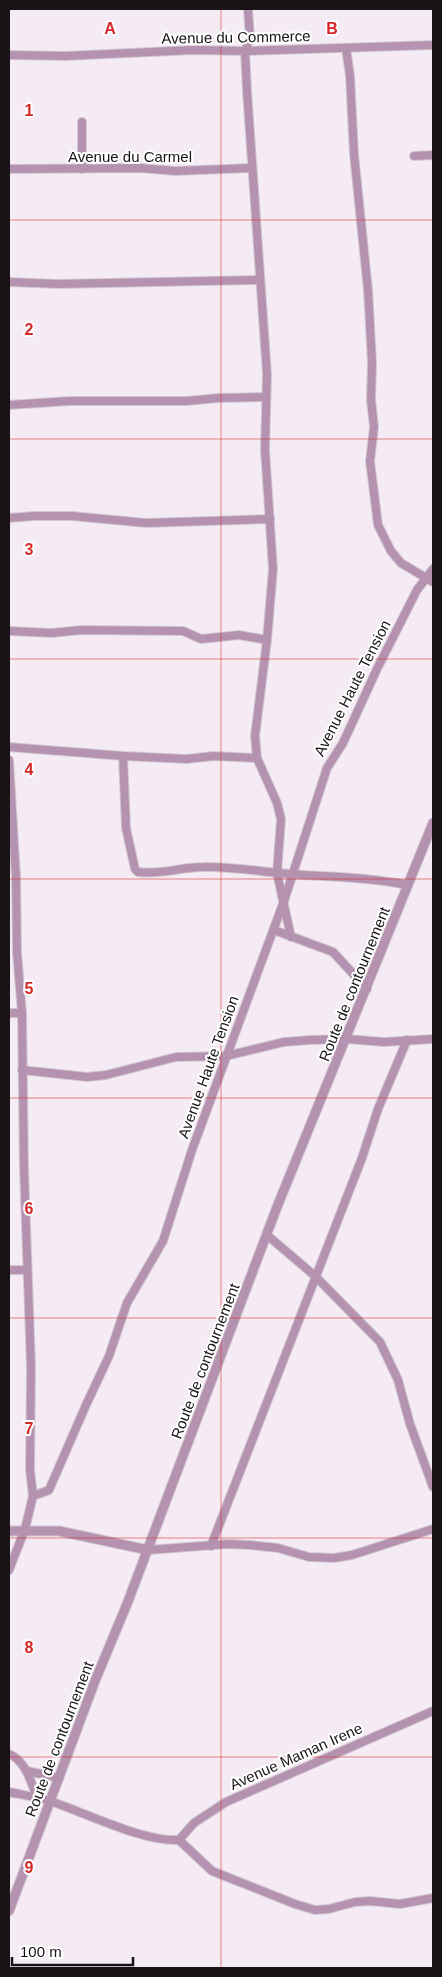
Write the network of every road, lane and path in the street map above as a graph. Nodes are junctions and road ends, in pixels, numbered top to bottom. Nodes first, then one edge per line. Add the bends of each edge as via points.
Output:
1 (248, 9) edge
2 (433, 45) edge
3 (346, 48) junction
4 (246, 52) junction
5 (9, 55) edge
6 (82, 122) dead end
7 (433, 155) edge
8 (414, 156) dead end
9 (251, 168) junction
10 (9, 169) edge
11 (82, 169) junction
12 (260, 280) junction
13 (9, 282) edge
14 (266, 397) junction
15 (9, 405) edge
16 (9, 518) edge
17 (270, 519) junction
18 (433, 569) edge
19 (430, 580) edge
20 (9, 631) edge
21 (267, 640) junction
22 (9, 747) edge
23 (123, 756) junction
24 (257, 758) junction
25 (9, 760) edge
26 (433, 823) edge
27 (277, 873) junction
28 (292, 874) junction
29 (408, 885) junction
30 (284, 901) junction
31 (274, 930) junction
32 (291, 937) junction
33 (367, 989) junction
34 (9, 1013) edge
35 (22, 1013) junction
36 (347, 1039) junction
37 (433, 1039) edge
38 (407, 1040) junction
39 (226, 1056) junction
40 (22, 1070) junction
41 (267, 1234) junction
42 (9, 1270) edge
43 (26, 1270) junction
44 (316, 1276) junction
45 (433, 1487) edge
46 (33, 1496) junction
47 (433, 1529) edge
48 (9, 1531) edge
49 (24, 1532) junction
50 (211, 1546) junction
51 (148, 1550) junction
52 (9, 1570) edge
53 (433, 1710) edge
54 (9, 1754) edge
55 (27, 1771) junction
56 (58, 1778) junction
57 (9, 1792) edge
58 (37, 1798) junction
59 (50, 1801) junction
60 (179, 1840) junction
61 (433, 1898) edge
62 (9, 1911) edge

1 - 4 street via 250,38
2 - 3 street, Avenue du Commerce
3 - 4 street, Avenue du Commerce
3 - 19 street via 368,290 372,362 370,400 374,426 370,461 378,525 401,563
4 - 5 street, Avenue du Commerce via 194,50 117,55
4 - 9 street
6 - 11 street
7 - 8 street
9 - 11 street, Avenue du Carmel
9 - 12 street
10 - 11 street, Avenue du Carmel
12 - 13 street
12 - 14 street
14 - 15 street
14 - 17 street via 265,450
16 - 17 street via 72,516 146,523
17 - 21 street via 272,576
18 - 19 street, Avenue Haute Tension
19 - 28 street, Avenue Haute Tension via 416,590 342,743 329,763
20 - 21 street via 183,631 200,639 239,635
21 - 24 street via 255,736
22 - 23 street
23 - 24 street
23 - 27 street via 126,828 137,872 164,873 203,867
24 - 27 street via 278,803 281,819
25 - 35 street
26 - 29 street, Route de contournement
27 - 28 street
27 - 30 street
28 - 29 street via 381,879
28 - 30 street, Avenue Haute Tension
29 - 33 street, Route de contournement
30 - 31 street, Avenue Haute Tension
30 - 32 street
31 - 32 street
31 - 39 street, Avenue Haute Tension
32 - 33 street via 333,952
33 - 36 street, Route de contournement
34 - 35 street
35 - 40 street
36 - 38 street via 364,1042
36 - 39 street via 284,1042
36 - 41 street, Route de contournement
37 - 38 street
38 - 44 street
39 - 40 street via 176,1057 113,1074 87,1077
39 - 46 street, Avenue Haute Tension via 163,1242 127,1303 109,1356 49,1490
40 - 43 street
41 - 44 street
41 - 51 street, Route de contournement
42 - 43 street
43 - 46 street
44 - 45 street via 380,1342 398,1380
44 - 50 street
46 - 49 street
47 - 50 street via 334,1558 309,1557 250,1544
48 - 49 street
49 - 51 street via 59,1531
49 - 52 street
50 - 51 street
51 - 56 street, Route de contournement
53 - 60 street, Avenue Maman Irene via 226,1802 194,1823
54 - 55 street
55 - 56 street
55 - 58 street
56 - 59 street, Route de contournement
57 - 58 street
58 - 59 street
59 - 60 street via 138,1833 168,1841
59 - 62 street, Route de contournement
60 - 61 street via 212,1872 315,1910 355,1902 400,1904

